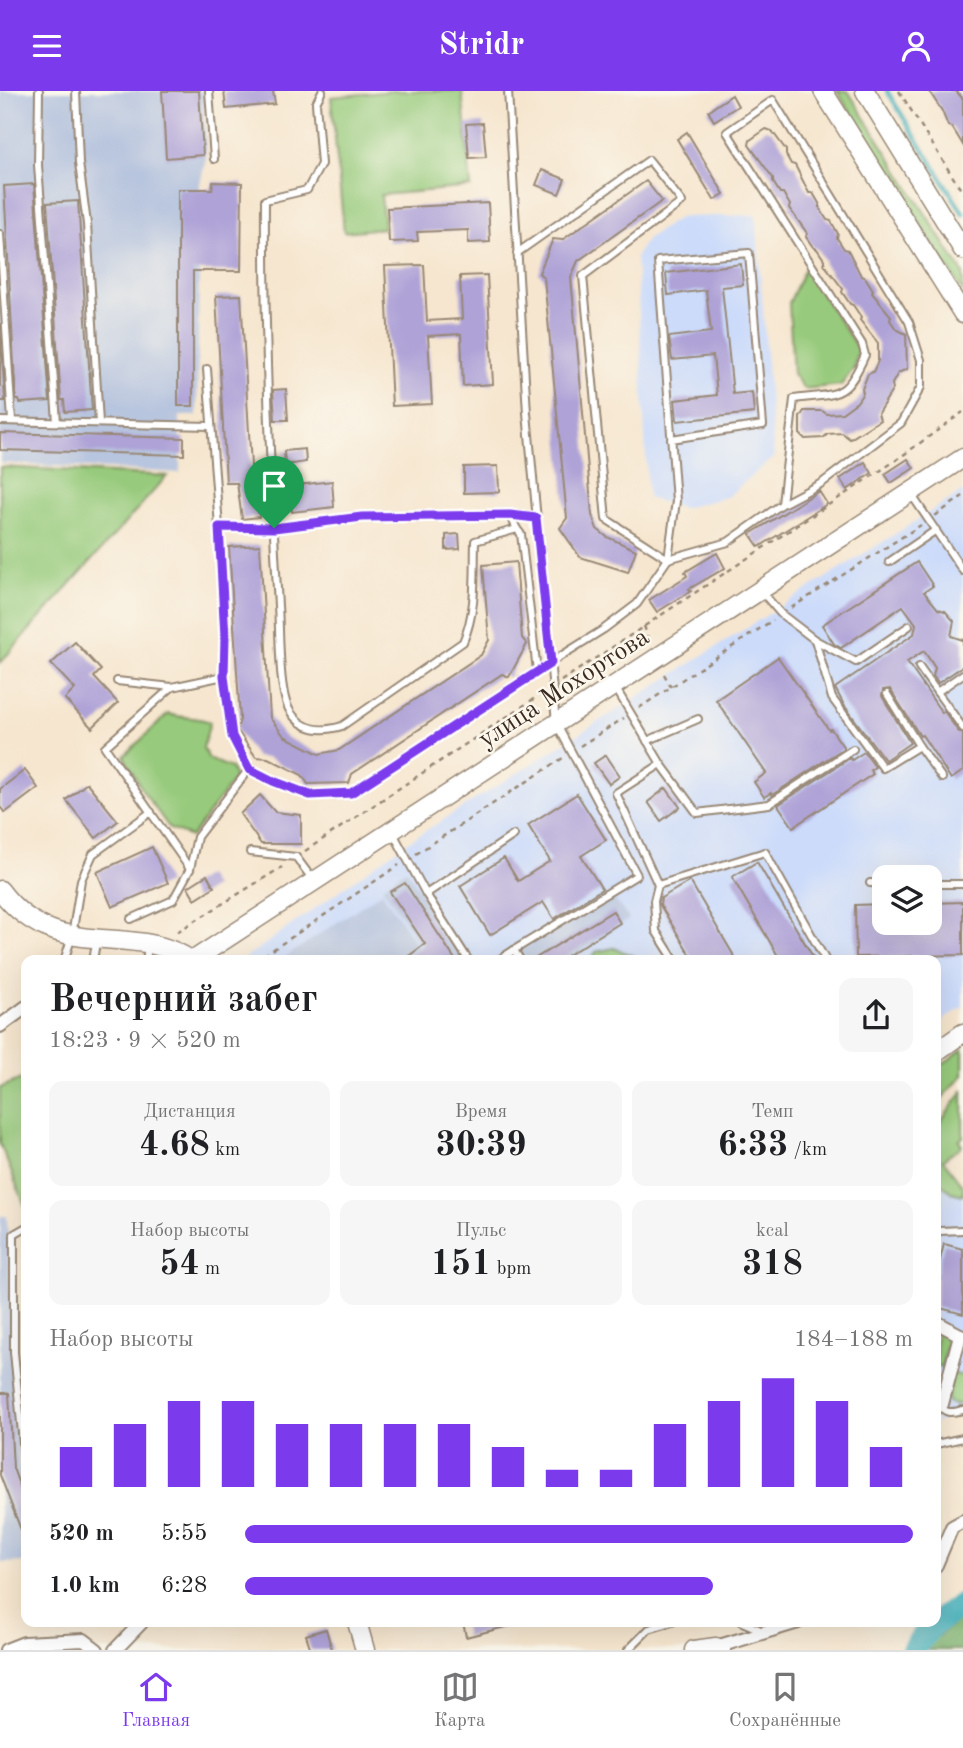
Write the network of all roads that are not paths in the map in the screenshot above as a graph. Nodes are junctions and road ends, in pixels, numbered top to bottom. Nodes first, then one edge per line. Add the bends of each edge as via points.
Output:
1 (39, 91) edge
2 (76, 91) edge
3 (209, 91) edge
4 (322, 91) edge
5 (508, 91) edge
6 (823, 91) edge
7 (865, 91) edge
8 (214, 159) dead end
9 (0, 234) edge
10 (963, 250) edge
11 (517, 253) junction
12 (963, 314) edge
13 (207, 369) dead end
14 (0, 421) edge
15 (12, 421) junction
16 (57, 422) junction
17 (99, 423) junction
18 (210, 426) junction
19 (671, 439) junction
20 (963, 458) edge
21 (910, 492) junction
22 (782, 504) junction
23 (510, 515) junction
24 (536, 518) junction
25 (219, 527) junction
26 (274, 528) junction
27 (517, 530) junction
28 (936, 530) junction
29 (668, 559) junction
30 (889, 562) dead end
31 (963, 571) edge
32 (761, 590) junction
33 (909, 626) dead end
34 (815, 640) junction
35 (551, 663) junction
36 (919, 667) dead end
37 (537, 671) junction
38 (963, 674) edge
39 (224, 676) junction
40 (117, 681) dead end
41 (614, 686) junction
42 (172, 687) junction
43 (937, 692) junction
44 (887, 694) dead end
45 (698, 719) dead end
46 (556, 723) junction
47 (963, 728) edge
48 (647, 741) junction
49 (919, 746) junction
50 (853, 749) dead end
51 (661, 764) junction
52 (249, 769) junction
53 (942, 778) dead end
54 (151, 813) junction
55 (391, 831) junction
56 (514, 835) dead end
57 (250, 852) dead end
58 (190, 869) junction
59 (314, 881) junction
60 (942, 884) edge
61 (963, 884) edge
62 (658, 885) junction
63 (0, 890) edge
64 (426, 894) junction
65 (131, 919) dead end
66 (72, 936) junction
67 (97, 940) junction
68 (514, 950) junction
69 (147, 952) edge
70 (66, 955) edge
71 (94, 955) edge
72 (182, 955) edge
73 (201, 955) edge
74 (465, 955) edge
75 (506, 955) edge
76 (517, 955) edge
77 (671, 955) edge
78 (823, 955) edge
79 (21, 1011) edge
80 (0, 1026) edge
81 (963, 1033) edge
82 (941, 1048) edge
83 (21, 1230) edge
84 (963, 1230) edge
85 (941, 1231) edge
86 (941, 1325) edge
87 (941, 1404) edge
88 (941, 1408) edge
89 (963, 1410) edge
90 (21, 1427) edge
91 (963, 1438) edge
92 (941, 1443) edge
93 (963, 1521) edge
94 (941, 1554) edge
95 (137, 1627) edge
96 (358, 1627) edge
97 (656, 1627) edge
98 (754, 1627) edge
99 (782, 1627) edge
100 (765, 1632) junction
101 (719, 1649) edge
102 (6, 1650) edge
103 (97, 1650) edge
104 (114, 1650) edge
105 (365, 1650) edge
106 (628, 1650) edge
107 (694, 1650) edge

1 - 16 lane via 38,165
2 - 17 lane
3 - 8 lane
4 - 26 lane via 316,103 321,164 307,190 265,200
5 - 11 lane
6 - 12 street
7 - 10 street
9 - 15 lane
11 - 24 lane
11 - 29 lane via 649,160 682,202 583,276 606,519
13 - 18 lane
14 - 15 lane
15 - 16 lane
16 - 17 lane
17 - 18 lane
18 - 25 lane
19 - 19 lane via 763,425 749,253 658,261
19 - 29 lane via 676,502
20 - 21 street, улица Мохортова
21 - 28 lane
21 - 32 street, улица Мохортова
22 - 22 lane via 822,483 901,423 920,387 921,361 909,322 773,100 727,132 865,355 854,381 840,393 794,399
22 - 29 lane via 729,542
23 - 24 lane
23 - 26 lane via 362,517
23 - 27 lane
24 - 35 lane
25 - 26 lane
25 - 39 lane
26 - 27 lane via 283,683 289,710 315,730 342,726 463,642 474,601 475,541
27 - 37 lane
28 - 30 lane
28 - 31 lane
29 - 35 lane via 637,604
32 - 34 lane via 781,614
32 - 41 street, улица Мохортова
33 - 34 lane via 856,662
34 - 49 lane via 832,698 883,768
35 - 37 lane
35 - 46 lane
36 - 43 lane
37 - 52 lane via 351,793 310,795
38 - 43 lane
39 - 42 lane
39 - 52 lane via 232,736
40 - 42 lane
41 - 46 street, улица Мохортова
41 - 48 lane
42 - 54 lane via 105,747
43 - 47 lane
44 - 49 lane
45 - 48 lane
46 - 55 street, улица Мохортова
46 - 68 lane via 637,875
48 - 51 lane
49 - 53 lane
50 - 51 lane via 769,804 697,813
51 - 62 lane via 616,793
52 - 58 lane via 197,837
54 - 58 lane
54 - 66 lane via 93,854 80,880
55 - 59 street, улица Мохортова
55 - 64 lane
56 - 64 lane
57 - 59 lane via 296,857
58 - 65 lane via 173,900
59 - 73 street, улица Мохортова
60 - 61 lane
62 - 77 lane via 656,931
62 - 78 lane via 765,852
63 - 66 street via 26,917
64 - 74 lane
66 - 67 street
66 - 70 lane
67 - 69 street
67 - 71 lane
68 - 75 lane
68 - 76 lane
69 - 72 street via 173,950
79 - 80 street
81 - 82 street
83 - 90 lane via 14,1234 13,1352
84 - 85 lane
86 - 87 street via 960,1335
88 - 89 lane via 950,1413
91 - 92 lane
93 - 94 street via 953,1527
95 - 104 street
96 - 105 street
97 - 106 lane
98 - 100 lane
99 - 100 street
100 - 101 street
101 - 107 street
102 - 103 street via 24,1643 84,1640

